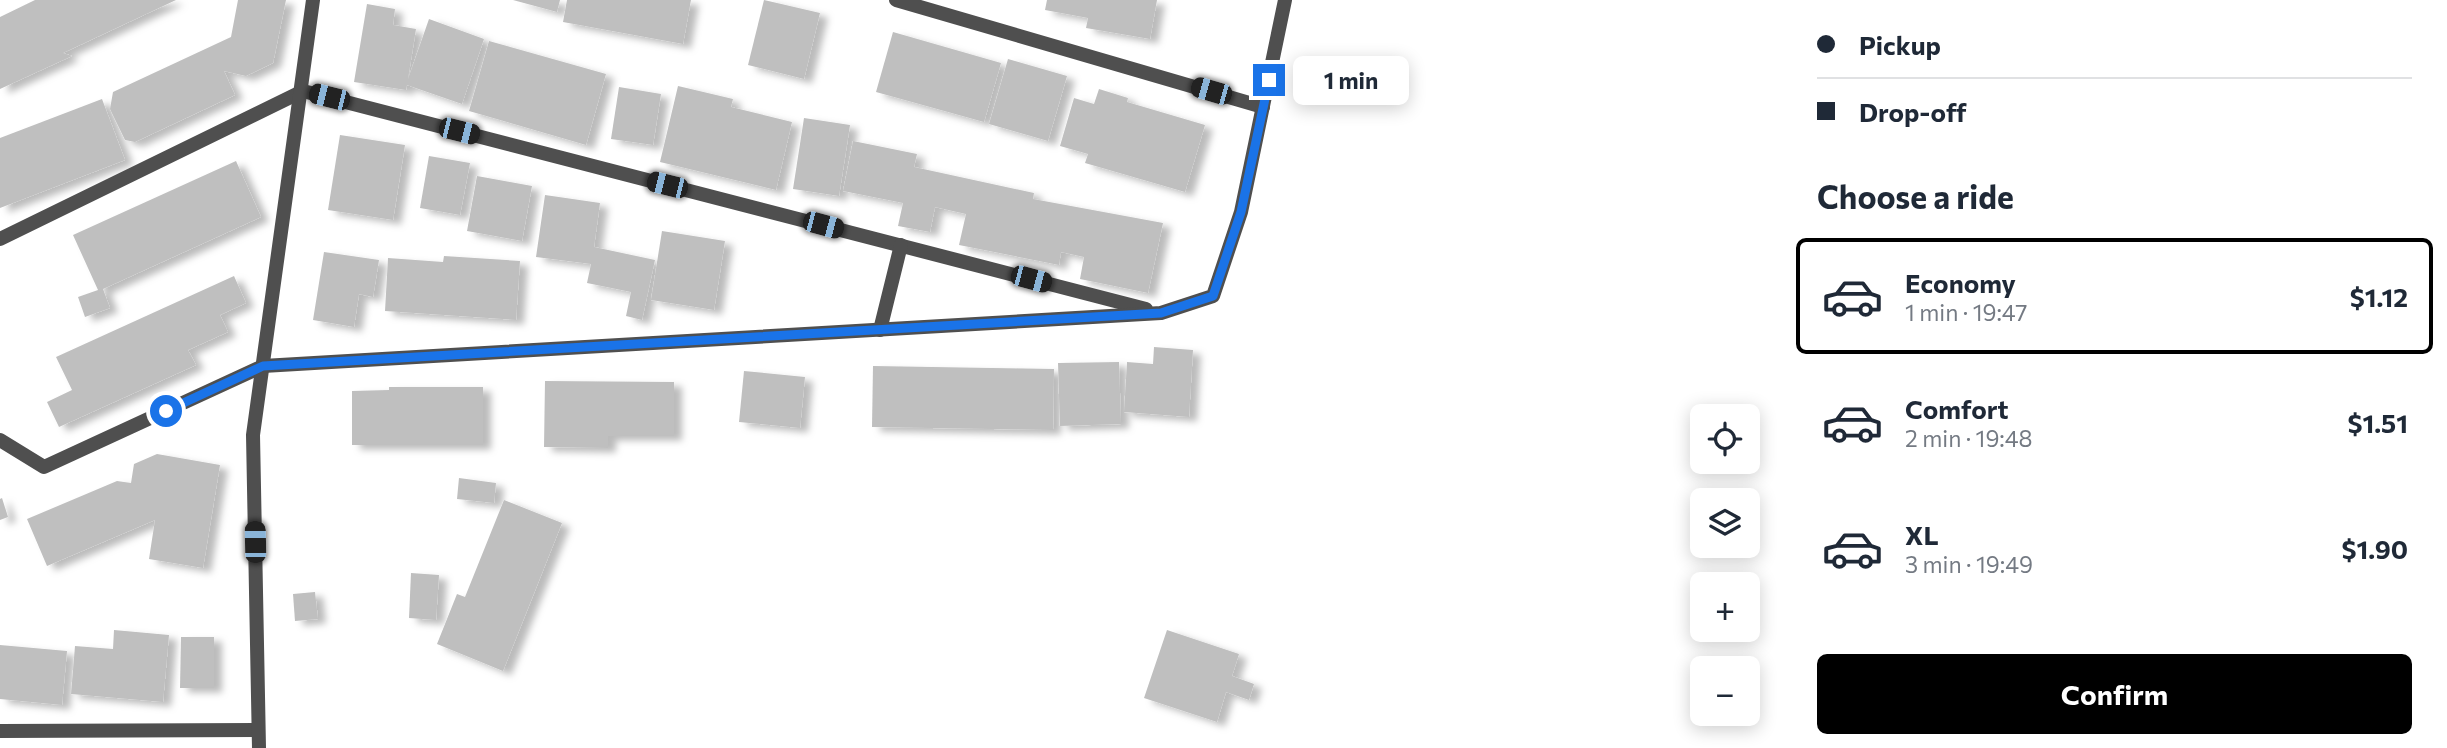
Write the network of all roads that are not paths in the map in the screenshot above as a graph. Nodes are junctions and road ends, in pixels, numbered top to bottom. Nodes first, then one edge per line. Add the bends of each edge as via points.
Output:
1 (313, 0) edge
2 (896, 0) edge
3 (1285, 0) edge
4 (303, 91) junction
5 (1263, 107) junction
6 (0, 239) edge
7 (901, 245) junction
8 (1161, 313) junction
9 (880, 330) junction
10 (263, 366) junction
11 (0, 439) edge
12 (258, 730) junction
13 (0, 731) edge
14 (259, 748) edge

1 - 4 street
2 - 5 street
3 - 5 street
4 - 6 street
4 - 7 street
4 - 10 street
5 - 8 street via 1241,212 1213,296
7 - 8 street
7 - 9 street
8 - 9 street
9 - 10 street
10 - 11 street via 44,467
10 - 12 street via 253,435
12 - 13 street
12 - 14 street

